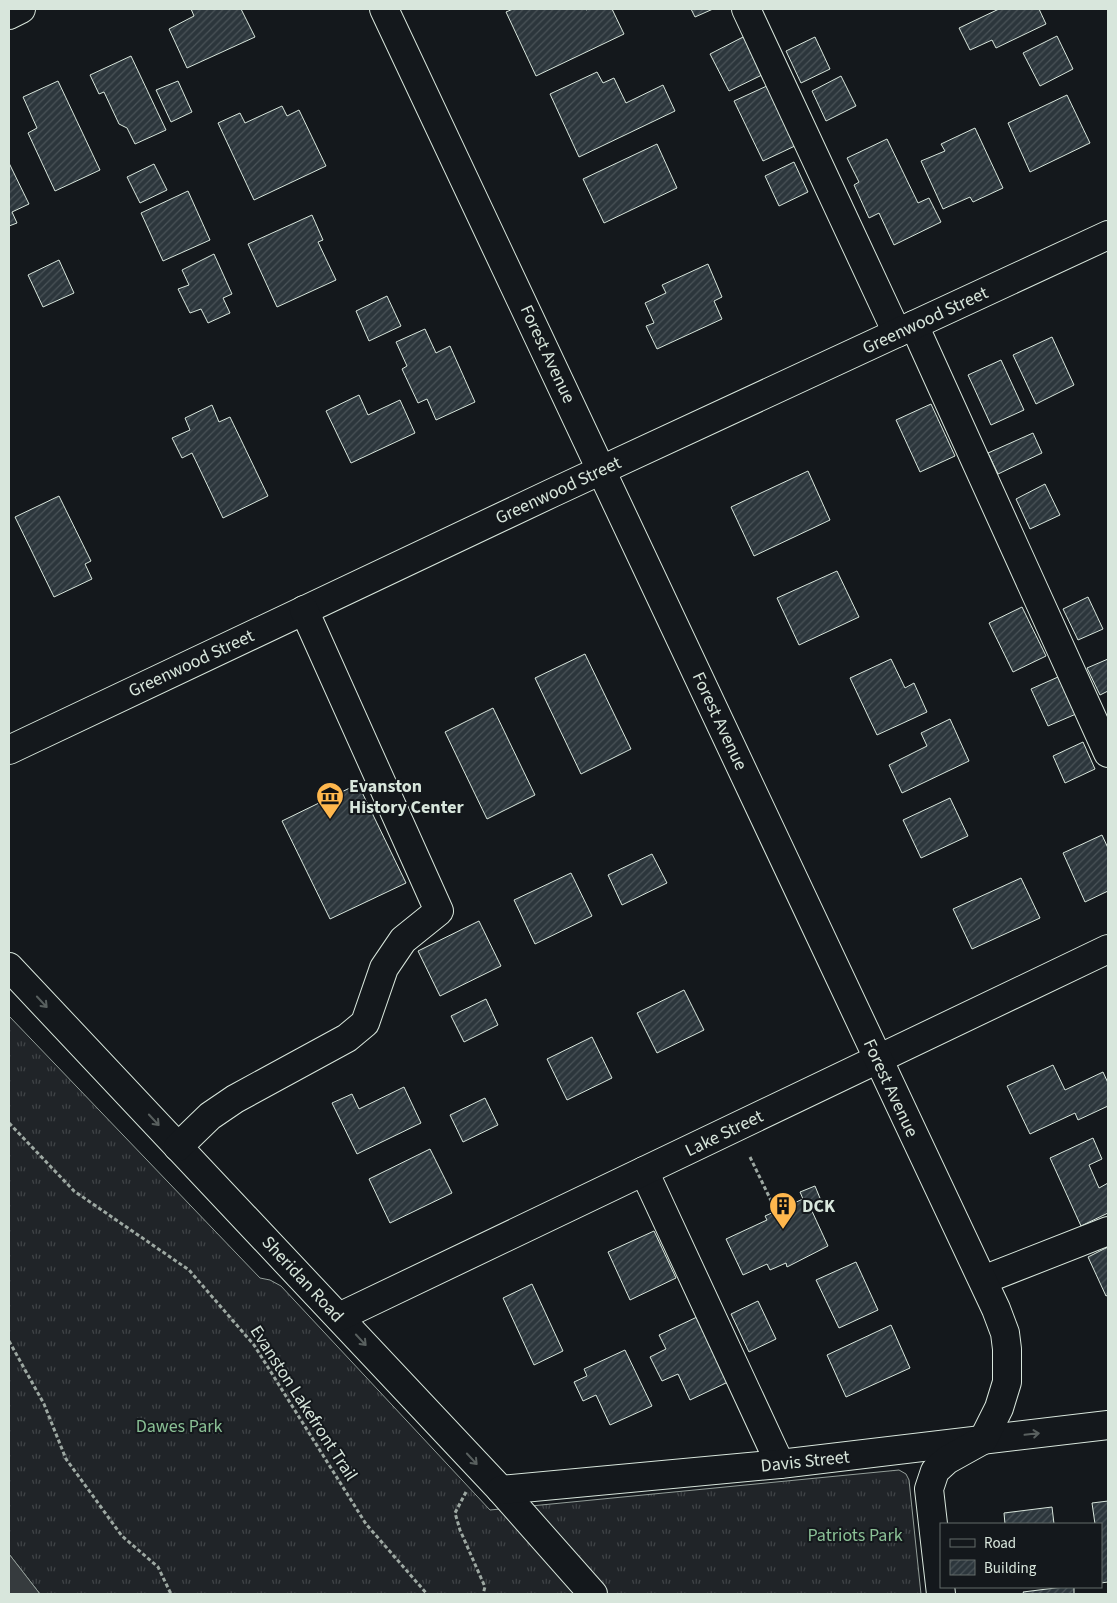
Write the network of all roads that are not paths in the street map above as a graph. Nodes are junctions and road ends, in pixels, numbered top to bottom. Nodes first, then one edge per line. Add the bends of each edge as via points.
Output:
1 (21, 9) edge
2 (384, 9) edge
3 (746, 9) edge
4 (9, 15) edge
5 (1108, 235) edge
6 (906, 329) junction
7 (602, 469) junction
8 (304, 610) junction
9 (9, 750) edge
10 (1108, 753) edge
11 (1108, 949) edge
12 (9, 967) edge
13 (878, 1060) junction
14 (178, 1146) junction
15 (644, 1171) junction
16 (1108, 1231) edge
17 (983, 1280) junction
18 (340, 1317) junction
19 (1108, 1425) edge
20 (983, 1440) junction
21 (780, 1464) junction
22 (501, 1490) junction
23 (940, 1585) edge
24 (593, 1594) edge

1 - 4 street
2 - 7 street, Forest Avenue
3 - 6 street
5 - 6 street, Greenwood Street
6 - 7 street, Greenwood Street
6 - 10 street
7 - 8 street, Greenwood Street
7 - 13 street, Forest Avenue
8 - 9 street, Greenwood Street
8 - 14 street via 439,911 404,940 384,968 366,1023 347,1038 235,1099 210,1116
11 - 13 street, Lake Street
12 -> 14 street, Sheridan Road
13 - 15 street, Lake Street
13 - 17 street, Forest Avenue
14 - 18 street, Sheridan Road
15 - 18 street, Lake Street
15 - 21 street
16 - 17 street
17 - 20 street, Forest Avenue via 1006,1333 1007,1349 1007,1382 999,1408
18 -> 22 street, Sheridan Road
20 -> 19 street, Davis Street
20 - 21 street, Davis Street
20 - 23 street via 941,1465 935,1471 929,1489
21 - 22 street, Davis Street
22 - 24 street, Sheridan Road

